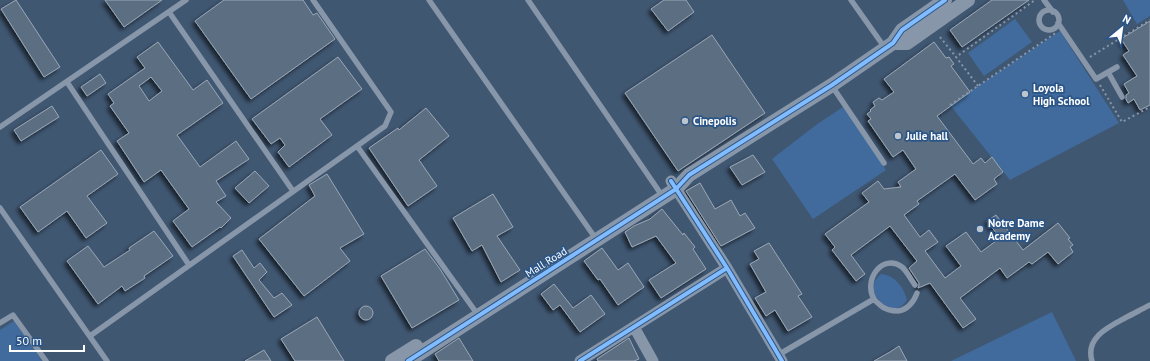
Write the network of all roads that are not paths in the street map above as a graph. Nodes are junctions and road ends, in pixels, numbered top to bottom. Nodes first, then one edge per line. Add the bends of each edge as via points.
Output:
1 (186, 0) edge
2 (313, 0) edge
3 (429, 0) edge
4 (528, 0) edge
5 (851, 0) edge
6 (968, 0) edge
7 (1044, 0) edge
8 (937, 6) edge
9 (168, 12) junction
10 (1053, 12) junction
11 (1058, 23) junction
12 (890, 46) junction
13 (1117, 68) dead end
14 (1108, 72) junction
15 (67, 82) junction
16 (832, 85) junction
17 (1122, 97) dead end
18 (0, 127) edge
19 (357, 146) junction
20 (884, 163) dead end
21 (674, 185) junction
22 (293, 191) junction
23 (661, 194) junction
24 (0, 208) edge
25 (594, 237) junction
26 (190, 265) junction
27 (727, 268) junction
28 (915, 285) dead end
29 (917, 293) dead end
30 (874, 299) junction
31 (1150, 305) edge
32 (476, 313) junction
33 (0, 323) edge
34 (634, 327) junction
35 (90, 336) junction
36 (403, 359) edge
37 (776, 359) edge
38 (46, 361) edge
39 (107, 361) edge
40 (580, 361) edge
41 (653, 361) edge
42 (1092, 361) edge

1 - 9 lane
2 - 19 lane via 391,112 385,126
3 - 25 lane
4 - 23 lane
5 - 12 lane
6 - 8 street, Mall Road
7 - 10 lane
8 - 12 street, Mall Road via 902,30
9 - 15 lane
9 - 22 lane
10 - 11 lane via 1058,16
10 - 11 lane via 1043,12 1040,24 1049,30 1055,28
11 - 14 lane via 1096,79
12 - 16 street, Mall Road
13 - 14 lane
14 - 17 lane
15 - 18 lane
15 - 26 lane
16 - 20 lane
16 - 21 street, Mall Road
19 - 22 lane
19 - 32 lane
21 - 23 street, Mall Road
21 - 27 street
22 - 26 lane
23 - 25 street, Mall Road
24 - 35 lane
25 - 32 street, Mall Road
26 - 35 lane
27 - 34 street
27 - 37 street
28 - 30 lane via 903,268 886,264 879,268 872,278 871,292
29 - 30 lane via 912,303 898,311 882,307
30 - 37 lane
31 - 42 lane via 1098,334 1090,350
32 - 36 street, Mall Road
33 - 38 lane via 13,315
34 - 40 street
34 - 41 street
35 - 39 lane

